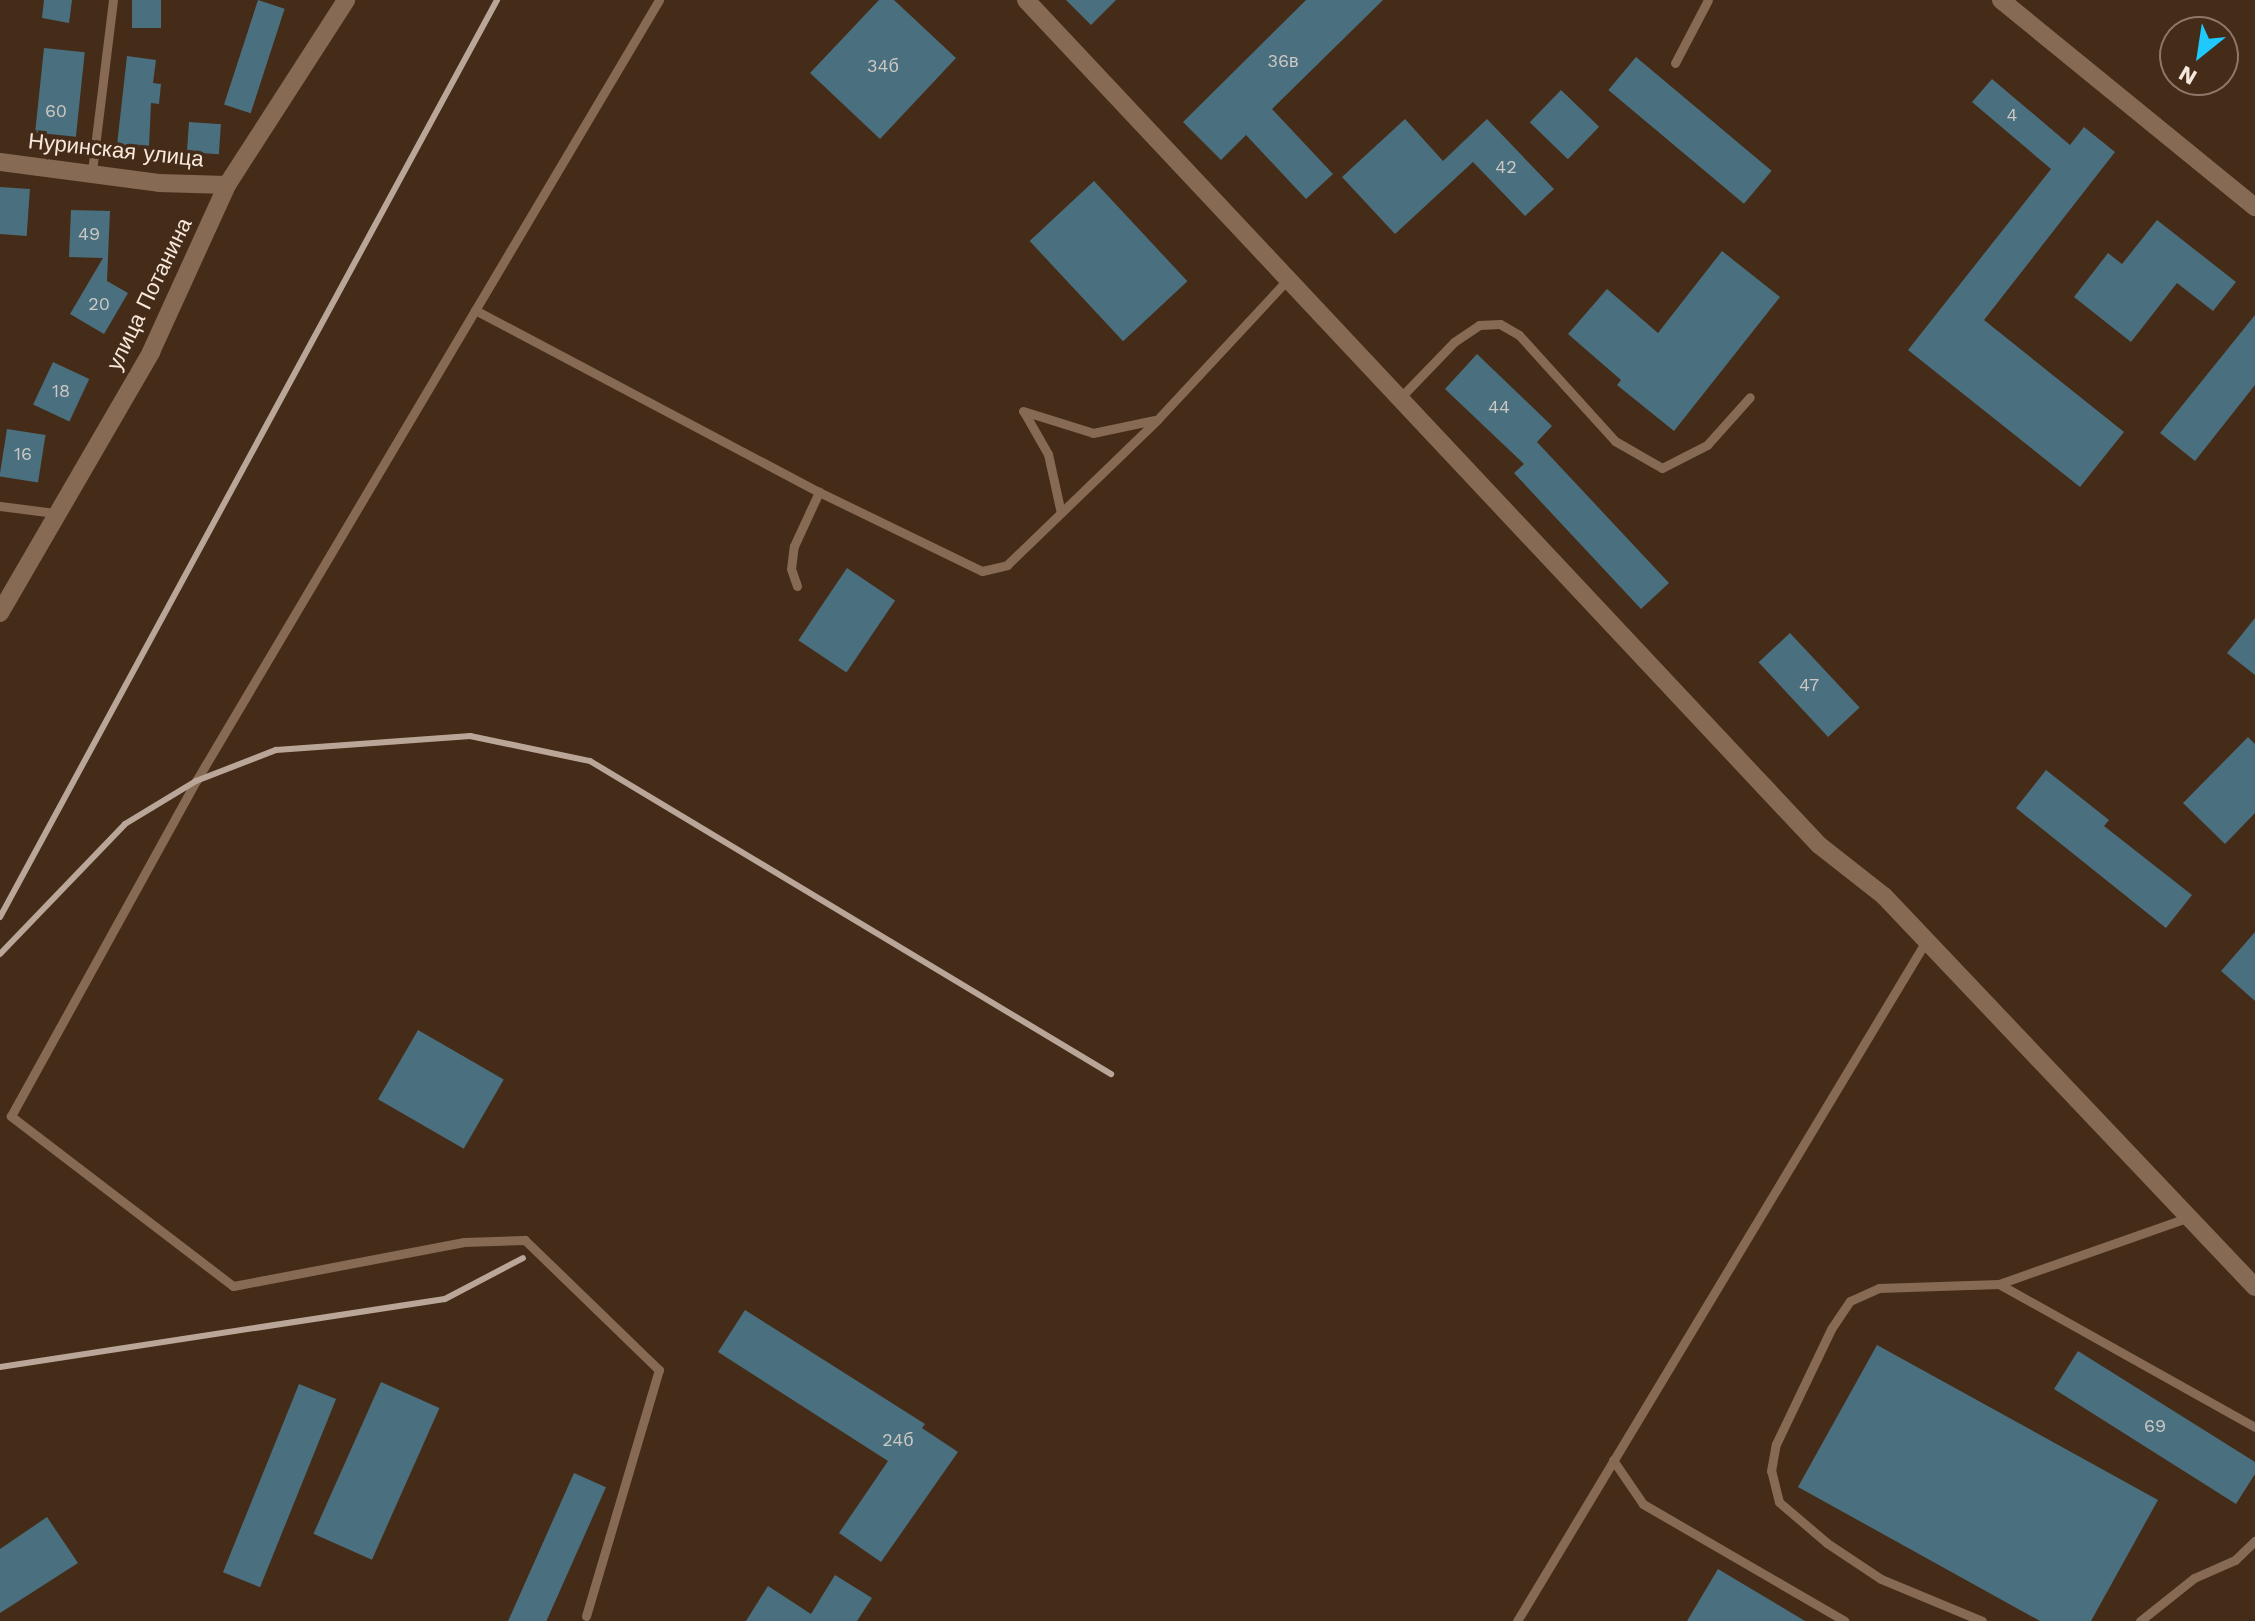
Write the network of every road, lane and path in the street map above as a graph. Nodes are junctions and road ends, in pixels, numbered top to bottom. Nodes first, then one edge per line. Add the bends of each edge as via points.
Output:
1 (113, 0) edge
2 (346, 0) edge
3 (659, 0) edge
4 (1026, 0) edge
5 (1708, 0) edge
6 (2001, 0) edge
7 (1675, 63) dead end
8 (0, 162) edge
9 (92, 171) junction
10 (227, 185) junction
11 (2255, 207) edge
12 (1288, 279) junction
13 (475, 310) junction
14 (1750, 397) dead end
15 (1400, 398) junction
16 (1157, 420) junction
17 (819, 492) junction
18 (0, 506) edge
19 (55, 513) junction
20 (1061, 513) junction
21 (797, 586) dead end
22 (0, 613) edge
23 (1926, 941) junction
24 (2186, 1218) junction
25 (1999, 1284) junction
26 (2255, 1287) edge
27 (2255, 1427) edge
28 (1613, 1460) junction
29 (2255, 1541) edge
30 (586, 1616) dead end
31 (1517, 1621) edge
32 (1845, 1621) edge
33 (1982, 1621) edge
34 (2140, 1621) edge

1 - 9 lane
2 - 10 street, улица Потанина
3 - 13 lane
4 - 12 street
5 - 7 lane
6 - 11 street
8 - 9 street, Нуринская улица
9 - 10 street, Нуринская улица via 159,183
10 - 19 street, улица Потанина via 151,352
12 - 15 street
12 - 16 lane
13 - 17 lane
13 - 30 lane via 196,781 11,1116 233,1286 464,1242 525,1240 659,1370
14 - 15 lane via 1707,445 1662,468 1615,441 1519,335 1500,324 1479,325 1454,342
15 - 23 street via 1819,845 1884,896
16 - 20 lane
16 - 20 lane via 1093,433 1023,411 1048,454
17 - 20 lane via 982,571 1007,565
17 - 21 lane via 794,546 791,569
18 - 19 lane
19 - 22 street, улица Потанина
23 - 24 street
23 - 28 lane
24 - 25 lane
24 - 26 street
25 - 27 lane
25 - 33 lane via 1879,1288 1850,1301 1831,1329 1776,1444 1771,1471 1779,1502 1827,1543 1881,1579
28 - 31 lane
28 - 32 lane via 1643,1504
29 - 34 lane via 2235,1560 2194,1578

